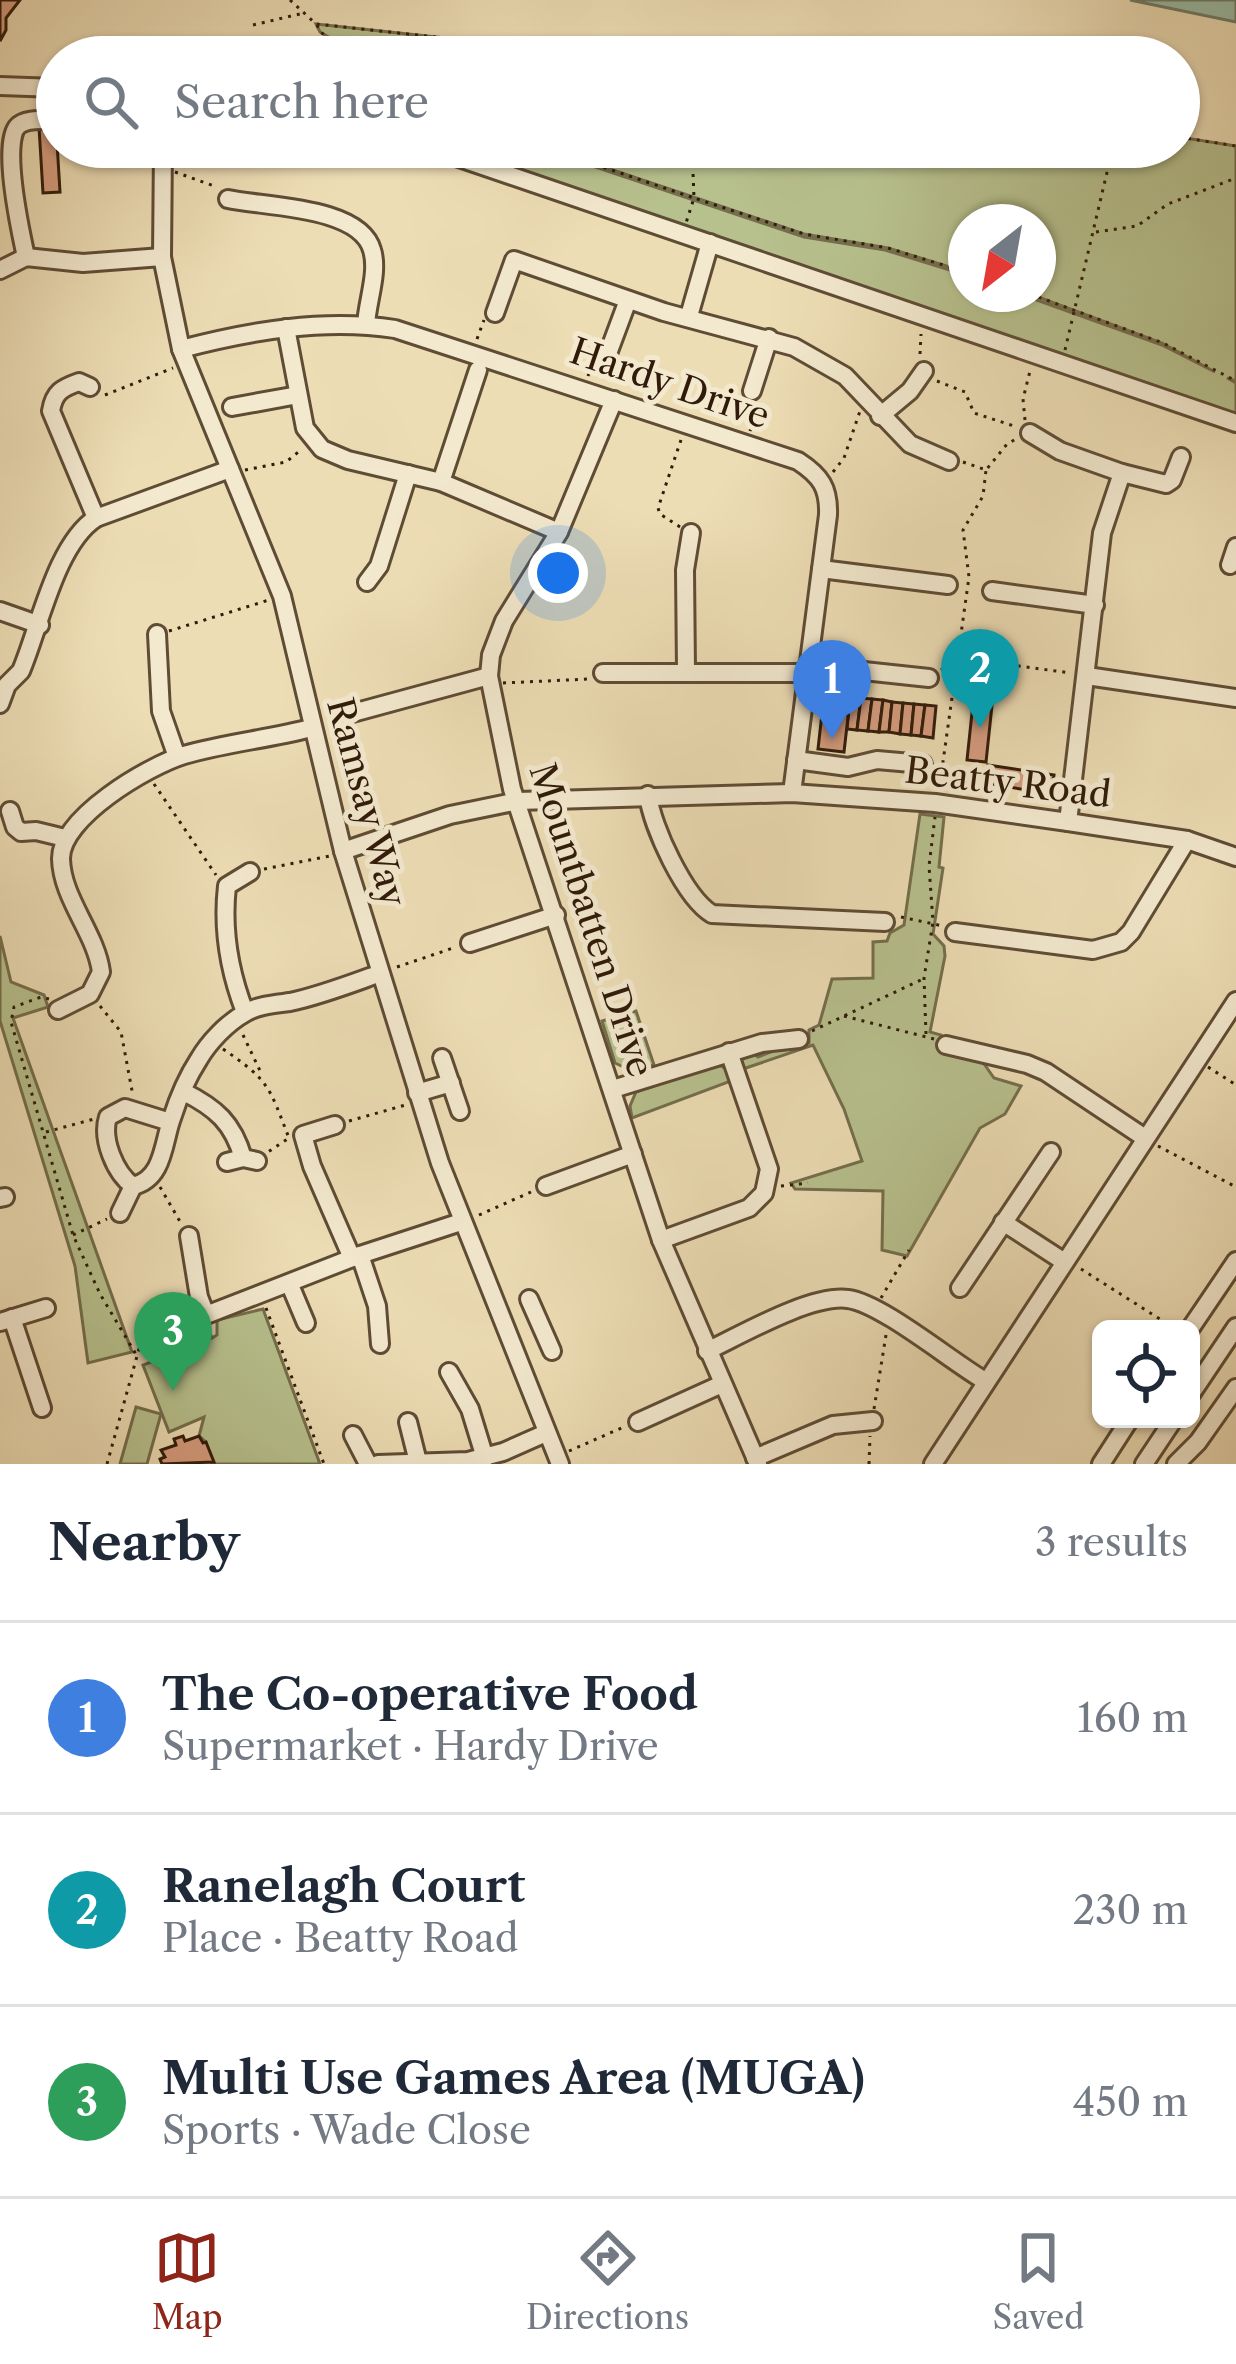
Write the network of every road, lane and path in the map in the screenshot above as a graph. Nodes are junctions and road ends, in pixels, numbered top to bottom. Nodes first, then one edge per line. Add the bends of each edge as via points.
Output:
1 (290, 0) edge
2 (304, 13) junction
3 (316, 24) junction
4 (253, 25) dead end
5 (327, 36) edge
6 (426, 36) edge
7 (0, 86) edge
8 (36, 87) edge
9 (36, 121) edge
10 (1200, 140) edge
11 (1236, 146) edge
12 (163, 168) edge
13 (168, 168) edge
14 (490, 168) edge
15 (606, 168) edge
16 (693, 168) edge
17 (1108, 168) edge
18 (6, 171) edge
19 (1236, 178) edge
20 (694, 198) junction
21 (228, 200) joint
22 (1094, 232) junction
23 (683, 234) junction
24 (710, 243) junction
25 (26, 257) junction
26 (163, 257) junction
27 (948, 266) edge
28 (0, 270) edge
29 (628, 300) junction
30 (1056, 303) edge
31 (1077, 310) junction
32 (495, 313) joint
33 (688, 316) junction
34 (925, 317) junction
35 (366, 325) junction
36 (286, 328) junction
37 (769, 338) junction
38 (609, 351) joint
39 (1036, 355) junction
40 (183, 356) junction
41 (476, 361) junction
42 (1061, 364) junction
43 (924, 371) junction
44 (1236, 381) edge
45 (90, 387) joint
46 (584, 389) junction
47 (752, 392) joint
48 (298, 395) junction
49 (614, 400) junction
50 (232, 407) dead end
51 (874, 408) junction
52 (1236, 423) edge
53 (686, 424) junction
54 (1030, 433) junction
55 (312, 439) junction
56 (748, 445) junction
57 (1181, 457) dead end
58 (949, 461) joint
59 (230, 469) junction
60 (986, 470) junction
61 (1122, 473) junction
62 (408, 474) junction
63 (441, 482) junction
64 (823, 482) junction
65 (96, 518) junction
66 (559, 532) junction
67 (691, 533) joint
68 (821, 569) junction
69 (367, 582) dead end
70 (948, 585) dead end
71 (992, 591) joint
72 (967, 594) junction
73 (282, 596) junction
74 (1095, 605) junction
75 (0, 611) edge
76 (40, 625) junction
77 (157, 634) joint
78 (958, 658) junction
79 (807, 669) junction
80 (686, 671) junction
81 (603, 673) joint
82 (1087, 676) junction
83 (929, 677) joint
84 (489, 680) junction
85 (4, 682) edge
86 (1236, 698) edge
87 (0, 704) edge
88 (349, 714) dead end
89 (311, 728) junction
90 (177, 757) junction
91 (796, 760) junction
92 (923, 764) dead end
93 (147, 772) junction
94 (792, 793) junction
95 (648, 795) junction
96 (518, 801) junction
97 (935, 802) junction
98 (10, 811) dead end
99 (1068, 821) junction
100 (65, 838) junction
101 (1187, 840) junction
102 (344, 851) junction
103 (1236, 857) edge
104 (250, 872) joint
105 (227, 886) junction
106 (556, 915) junction
107 (885, 922) joint
108 (933, 922) junction
109 (956, 932) joint
110 (470, 943) joint
111 (379, 974) junction
112 (924, 978) junction
113 (90, 994) junction
114 (1236, 1001) edge
115 (58, 1010) joint
116 (242, 1015) junction
117 (840, 1016) junction
118 (926, 1034) junction
119 (800, 1039) joint
120 (211, 1042) junction
121 (946, 1045) joint
122 (728, 1052) junction
123 (442, 1058) dead end
124 (1197, 1060) junction
125 (263, 1077) junction
126 (451, 1083) junction
127 (1236, 1085) edge
128 (613, 1089) junction
129 (184, 1091) junction
130 (418, 1098) junction
131 (136, 1109) junction
132 (460, 1111) dead end
133 (108, 1117) junction
134 (170, 1122) junction
135 (335, 1125) joint
136 (44, 1133) junction
137 (296, 1137) junction
138 (1145, 1138) junction
139 (1051, 1152) dead end
140 (633, 1154) junction
141 (242, 1160) joint
142 (152, 1176) junction
143 (767, 1182) junction
144 (808, 1183) dead end
145 (133, 1186) junction
146 (546, 1186) joint
147 (1236, 1187) edge
148 (120, 1213) joint
149 (461, 1222) junction
150 (1003, 1222) junction
151 (74, 1235) junction
152 (189, 1236) joint
153 (661, 1240) junction
154 (908, 1250) dead end
155 (356, 1257) junction
156 (1063, 1261) junction
157 (1236, 1261) edge
158 (290, 1285) junction
159 (960, 1288) dead end
160 (262, 1295) junction
161 (529, 1299) dead end
162 (46, 1308) dead end
163 (874, 1310) junction
164 (206, 1315) junction
165 (6, 1320) edge
166 (1162, 1320) edge
167 (1196, 1320) edge
168 (892, 1321) junction
169 (306, 1323) dead end
170 (540, 1324) junction
171 (1236, 1327) edge
172 (507, 1337) junction
173 (380, 1344) dead end
174 (552, 1351) dead end
175 (707, 1351) junction
176 (137, 1356) junction
177 (449, 1372) dead end
178 (985, 1382) junction
179 (1200, 1383) edge
180 (722, 1384) junction
181 (1236, 1388) edge
182 (1200, 1404) edge
183 (42, 1408) dead end
184 (1216, 1417) junction
185 (638, 1421) joint
186 (873, 1421) junction
187 (408, 1422) dead end
188 (1124, 1428) edge
189 (1168, 1428) edge
190 (546, 1433) junction
191 (353, 1436) dead end
192 (499, 1458) edge
193 (558, 1460) edge
194 (756, 1461) edge
195 (418, 1462) edge
196 (399, 1463) edge
197 (106, 1464) edge
198 (324, 1464) edge
199 (368, 1464) edge
200 (378, 1464) edge
201 (869, 1464) edge
202 (933, 1464) edge
203 (1101, 1464) edge
204 (1144, 1464) edge
205 (1176, 1464) edge

1 - 2 path
2 - 3 path
2 - 4 path
3 - 5 path
3 - 6 path
7 - 8 street
9 - 18 street via 12,134
10 - 11 path
12 - 26 street, Ramsay Way
13 - 21 path via 224,190
14 - 23 street
15 - 20 path
16 - 20 path
17 - 22 path
18 - 25 street
19 - 22 path via 1183,197 1137,226
20 - 23 path
20 - 27 path via 804,234
21 - 35 street via 304,210 360,231 374,262
22 - 31 path
23 - 24 street
24 - 33 street
24 - 34 street
25 - 26 street
25 - 28 street
26 - 40 street, Ramsay Way
29 - 32 street via 514,260
29 - 33 street
29 - 38 street
30 - 31 path
31 - 42 path
31 - 44 path
32 - 41 path via 485,317
33 - 37 street
34 - 39 street
34 - 43 path via 918,347
35 - 36 street, Hardy Drive
35 - 41 street, Hardy Drive via 423,336
36 - 40 street, Hardy Drive
36 - 48 street
37 - 47 street
37 - 51 street via 845,376
38 - 46 path via 598,350
39 - 42 street
39 - 54 path via 1024,399
40 - 45 path via 107,396
40 - 59 street, Ramsay Way
41 - 46 street, Hardy Drive
41 - 63 street
42 - 52 street
43 - 51 street via 910,391
43 - 54 path via 965,392 974,413
45 - 65 street via 61,389 51,411
46 - 49 street, Hardy Drive
47 - 56 path via 760,402
48 - 50 street
48 - 55 street
49 - 53 street, Hardy Drive
49 - 66 street, Mountbatten Drive
51 - 58 street via 910,444
51 - 64 path via 860,408 840,466
53 - 56 street, Hardy Drive
53 - 67 path via 658,508
54 - 60 path via 1007,443
54 - 61 street
55 - 59 path via 286,462
55 - 62 street via 333,455
56 - 64 street, Hardy Drive via 798,461
57 - 61 street via 1166,484
58 - 60 path
59 - 65 street
59 - 73 street, Ramsay Way
60 - 72 path via 983,496 963,530
61 - 74 street via 1102,533
62 - 63 street
62 - 69 street
63 - 66 street
64 - 68 street via 829,494
65 - 76 street via 63,555
66 - 84 street, Mountbatten Drive via 504,621
67 - 80 street
68 - 70 street
68 - 79 street
71 - 72 path
71 - 74 street
72 - 78 path
73 - 77 path
73 - 89 street, Ramsay Way
74 - 82 street
75 - 76 street
76 - 85 street via 21,671
77 - 90 street via 161,711
78 - 82 path
78 - 83 path
78 - 97 path
79 - 80 street
79 - 83 street
79 - 91 street
80 - 81 street
81 - 84 path via 585,682
82 - 86 street
82 - 99 street
84 - 88 street
84 - 96 street, Mountbatten Drive
85 - 87 street
89 - 90 street
89 - 102 street, Ramsay Way
90 - 93 street
91 - 92 street
91 - 94 street
93 - 100 street via 81,816
93 - 105 path
94 - 95 street, Beatty Road
94 - 97 street, Beatty Road
95 - 96 street, Beatty Road
95 - 107 street via 694,899 712,914
96 - 102 street, Beatty Road
96 - 106 street, Mountbatten Drive
97 - 99 street, Beatty Road
97 - 108 path
98 - 100 street via 21,832
99 - 101 street, Beatty Road
100 - 113 street via 65,878 100,964
101 - 103 street, Beatty Road
101 - 109 street via 1131,932 1108,948
102 - 104 path
102 - 111 street, Ramsay Way
104 - 105 street
105 - 116 street via 228,959
106 - 110 street
106 - 128 street, Mountbatten Drive
107 - 108 path via 905,915
108 - 109 path
108 - 112 path
110 - 111 path
111 - 116 street
111 - 130 street, Ramsay Way
112 - 117 path
112 - 118 path
113 - 115 street
113 - 131 path via 121,1033
114 - 124 street
115 - 136 path via 41,997 11,1010
116 - 120 street
116 - 125 path
117 - 118 path
117 - 119 path
118 - 121 path
119 - 122 street
120 - 125 path
120 - 129 street
121 - 138 street via 1046,1072
122 - 128 street
122 - 143 street
123 - 126 street
124 - 127 path
124 - 138 street
125 - 137 path
126 - 130 street
126 - 132 street
128 - 140 street, Mountbatten Drive
129 - 134 street
129 - 141 street via 227,1121
130 - 135 path
130 - 149 street, Ramsay Way
131 - 133 street
131 - 134 street
133 - 136 path
133 - 145 street via 104,1129 119,1174
134 - 142 street
135 - 137 street
136 - 151 path
137 - 141 path
137 - 155 street
138 - 147 path
138 - 156 street
139 - 150 street
140 - 146 street
140 - 153 street, Mountbatten Drive
142 - 145 street
142 - 152 path
143 - 144 path
143 - 153 street via 749,1208
145 - 148 street
146 - 149 path
148 - 151 path
149 - 155 street
149 - 172 street, Ramsay Way
150 - 156 street
150 - 159 street
151 - 176 path
152 - 164 street
153 - 175 street, Mountbatten Drive
154 - 163 path
155 - 158 street
155 - 173 street via 376,1306
156 - 166 path
156 - 178 street
157 - 167 street
158 - 160 street
158 - 169 street
160 - 164 street
160 - 198 path
161 - 170 street
162 - 165 street
163 - 168 street
163 - 175 street via 830,1299
164 - 176 path via 208,1325
165 - 183 street
168 - 178 street
168 - 186 path
170 - 172 street
170 - 174 street
171 - 179 street
172 - 190 street, Ramsay Way
175 - 180 street, Mountbatten Drive
176 - 197 path
177 - 192 street
178 - 202 street
180 - 185 street
180 - 194 street, Mountbatten Drive
181 - 184 street
182 - 184 street
184 - 205 street
185 - 193 path
186 - 194 street via 833,1425
186 - 201 path
187 - 195 street
188 - 203 street
189 - 204 street
190 - 192 street
190 - 193 street, Ramsay Way
191 - 199 street
192 - 195 street
195 - 196 street
196 - 200 street

